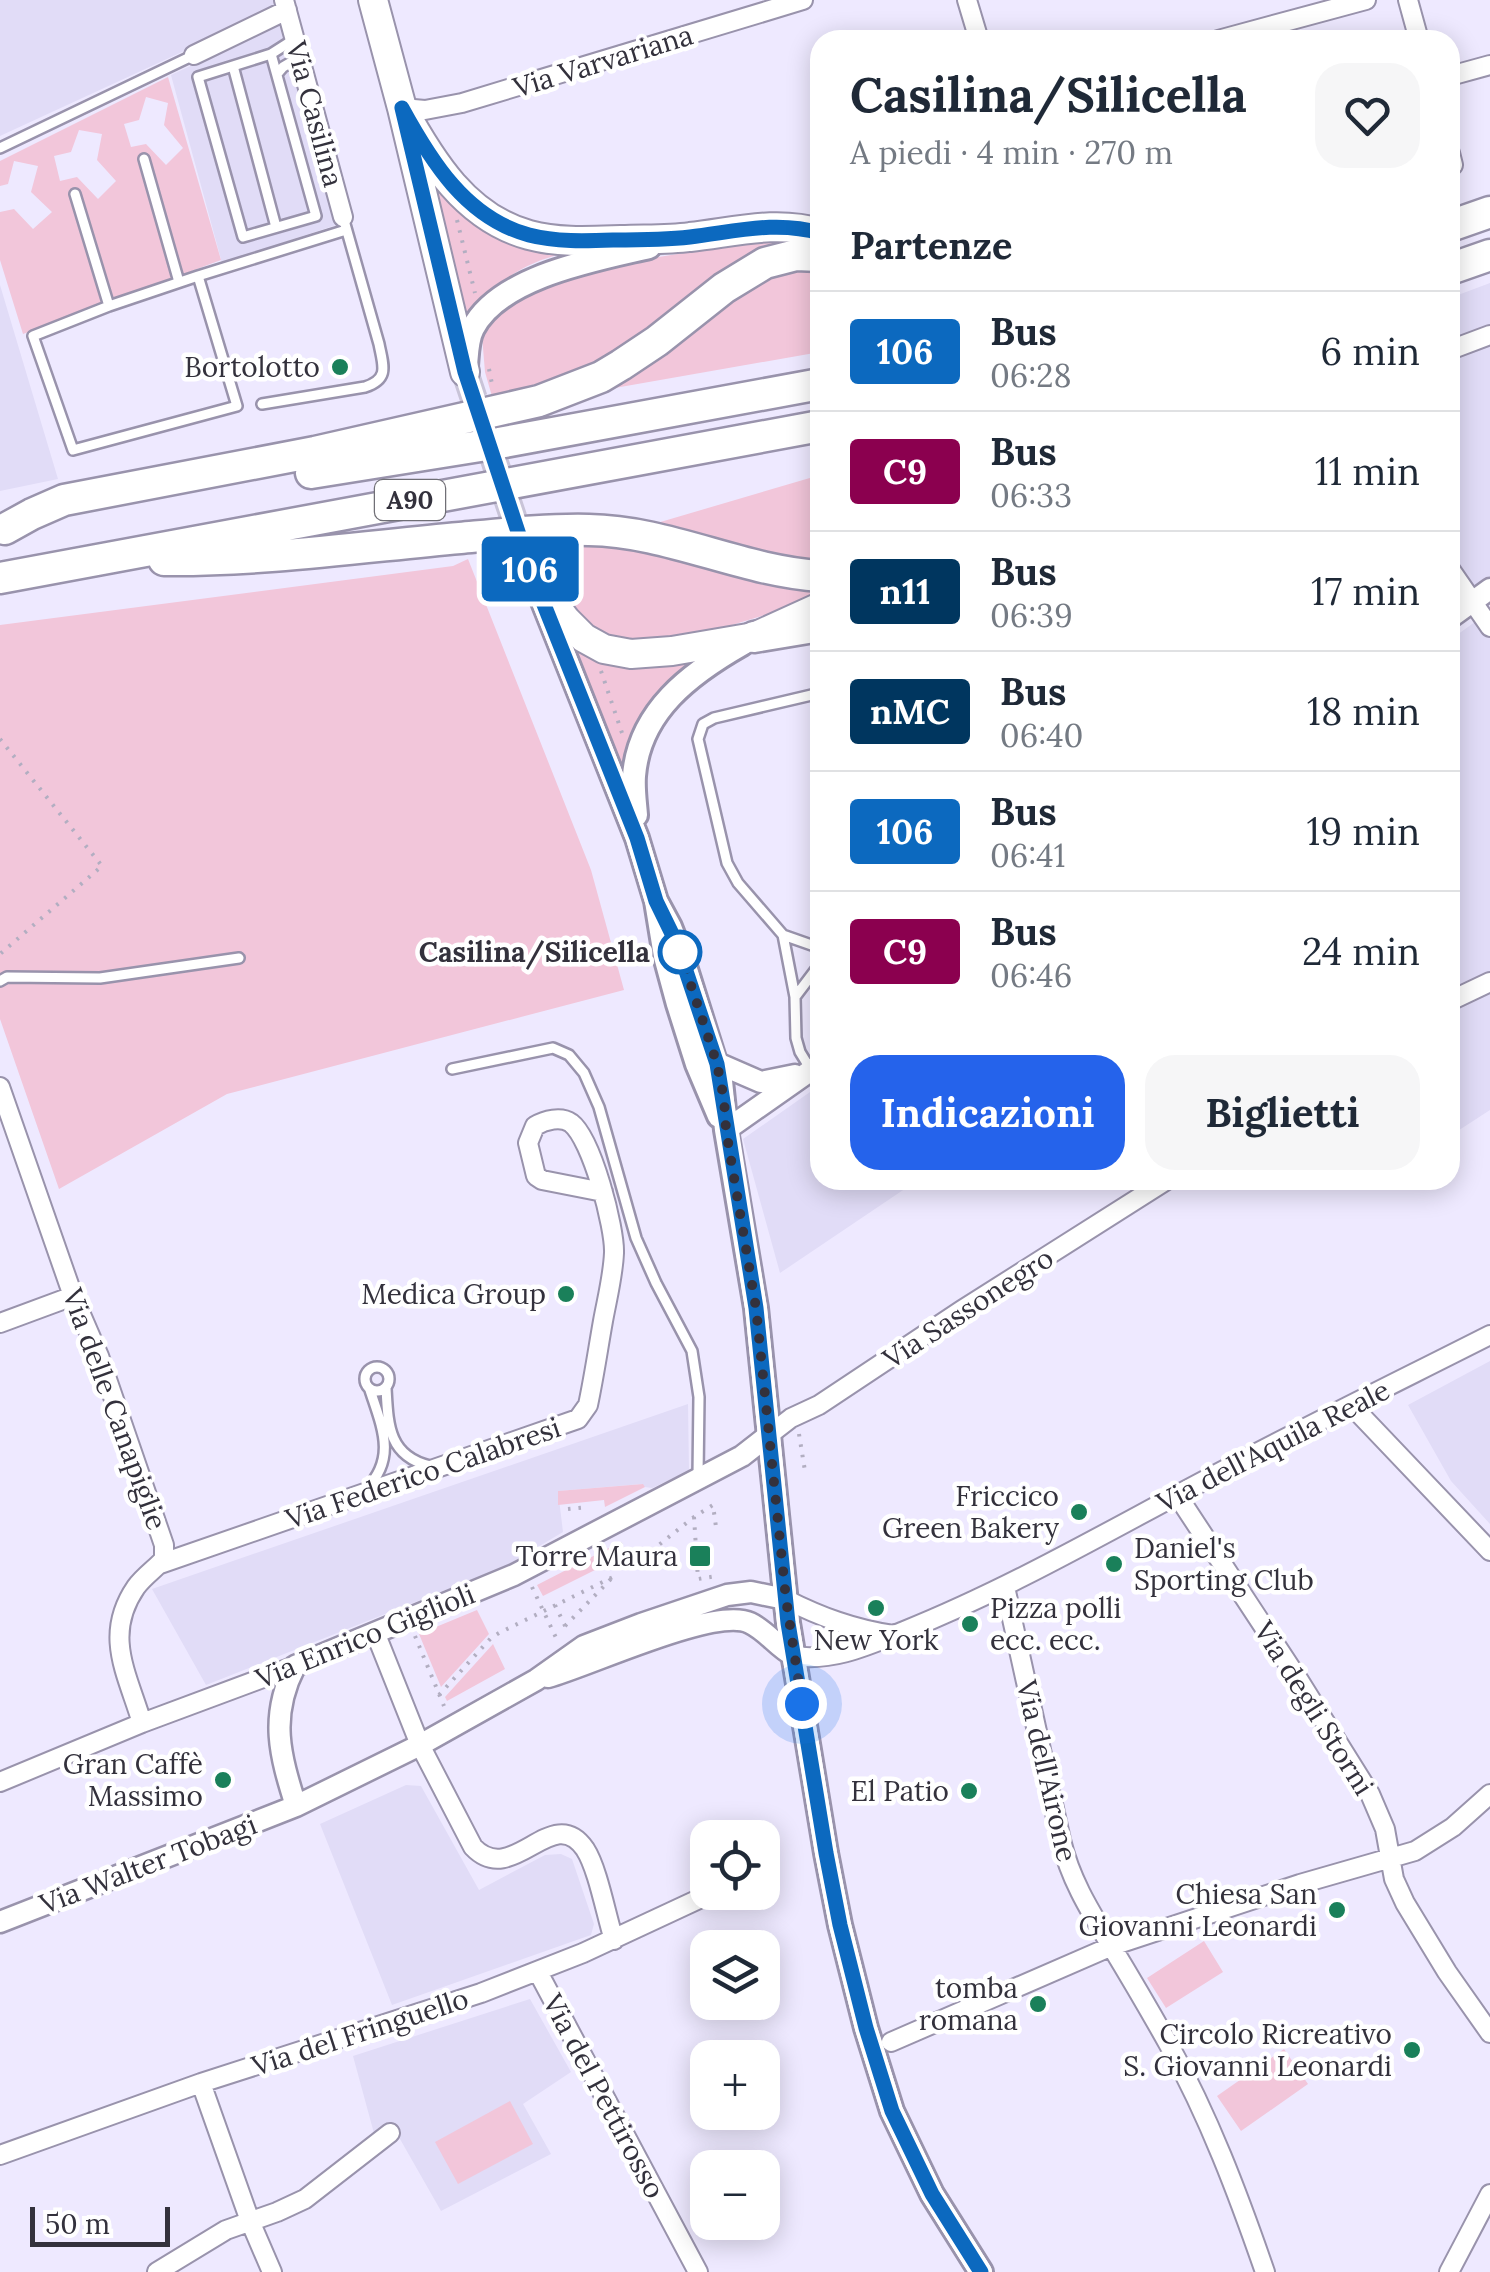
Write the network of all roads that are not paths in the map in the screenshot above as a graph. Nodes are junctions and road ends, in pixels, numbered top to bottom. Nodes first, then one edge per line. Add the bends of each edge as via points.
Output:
1 (373, 0) edge
2 (803, 0) edge
3 (967, 0) edge
4 (1366, 0) edge
5 (1408, 0) edge
6 (286, 5) edge
7 (976, 30) edge
8 (1255, 30) edge
9 (1416, 30) edge
10 (297, 48) junction
11 (271, 54) junction
12 (194, 55) joint
13 (1490, 65) edge
14 (233, 66) junction
15 (1460, 73) edge
16 (277, 74) junction
17 (402, 108) junction
18 (0, 148) edge
19 (144, 160) dead end
20 (75, 194) dead end
21 (1490, 209) edge
22 (1460, 212) edge
23 (1460, 222) edge
24 (345, 224) junction
25 (276, 227) junction
26 (810, 231) edge
27 (686, 238) junction
28 (1490, 255) edge
29 (810, 256) edge
30 (1460, 265) edge
31 (198, 276) junction
32 (179, 282) junction
33 (109, 306) junction
34 (1490, 335) edge
35 (1460, 346) edge
36 (465, 372) joint
37 (810, 386) edge
38 (262, 404) dead end
39 (810, 428) edge
40 (2, 530) edge
41 (90, 560) junction
42 (810, 575) edge
43 (533, 577) joint
44 (1460, 577) edge
45 (0, 578) edge
46 (1481, 595) edge
47 (1460, 611) edge
48 (810, 612) edge
49 (1490, 627) edge
50 (810, 628) edge
51 (754, 637) junction
52 (810, 695) edge
53 (637, 838) junction
54 (656, 901) junction
55 (783, 935) junction
56 (810, 942) edge
57 (239, 958) dead end
58 (810, 977) edge
59 (0, 981) edge
60 (1490, 982) edge
61 (1460, 996) edge
62 (794, 997) junction
63 (810, 1060) edge
64 (717, 1064) junction
65 (452, 1068) dead end
66 (810, 1069) edge
67 (810, 1071) edge
68 (0, 1087) edge
69 (726, 1130) junction
70 (1151, 1190) edge
71 (603, 1192) junction
72 (73, 1296) junction
73 (0, 1324) edge
74 (1490, 1334) edge
75 (386, 1388) junction
76 (370, 1390) junction
77 (1351, 1405) junction
78 (769, 1435) junction
79 (395, 1444) junction
80 (386, 1453) junction
81 (447, 1465) junction
82 (698, 1478) junction
83 (399, 1482) junction
84 (1177, 1494) junction
85 (359, 1496) junction
86 (1490, 1551) edge
87 (160, 1564) junction
88 (1004, 1587) junction
89 (786, 1599) junction
90 (376, 1632) junction
91 (894, 1635) junction
92 (794, 1656) junction
93 (295, 1666) junction
94 (536, 1680) junction
95 (142, 1723) junction
96 (420, 1745) junction
97 (0, 1782) edge
98 (1490, 1794) edge
99 (296, 1806) junction
100 (1391, 1858) junction
101 (690, 1904) edge
102 (0, 1922) edge
103 (614, 1940) junction
104 (1112, 1946) junction
105 (538, 1972) junction
106 (1490, 2033) edge
107 (891, 2042) dead end
108 (201, 2082) junction
109 (390, 2133) dead end
110 (0, 2155) edge
111 (1490, 2194) edge
112 (250, 2221) junction
113 (980, 2271) edge
114 (157, 2272) edge
115 (272, 2272) edge
116 (698, 2272) edge
117 (1265, 2272) edge
118 (1449, 2272) edge

1 - 17 main road
2 - 17 street, Via Varvariana via 462,103
3 - 7 street
4 - 8 street
5 - 9 street
6 - 10 street, Via Casilina
6 - 12 street, Via Casilina
10 - 11 lane
10 - 16 lane
10 - 24 street, Via Casilina
11 - 14 lane
11 - 16 lane
12 - 18 lane
13 - 15 street
14 - 25 lane
14 - 25 lane via 198,77 243,237
16 - 25 lane via 316,216
17 - 27 main road via 450,182 515,230 556,240
17 - 36 main road
19 - 32 lane
20 - 33 lane
21 - 22 highway
21 - 23 highway
24 - 31 lane
24 - 38 lane via 382,376 366,387
26 - 27 main road via 775,226
27 - 36 main road via 522,285 475,325
28 - 30 highway
29 - 40 highway via 765,263 622,365 554,396 315,452 64,500
31 - 32 lane
31 - 33 lane via 237,406 73,450 33,336
32 - 33 lane
34 - 35 street
37 - 40 highway, A90
39 - 41 highway, A90
41 - 42 highway via 241,559 588,530
41 - 45 highway, A90
43 - 51 main road via 578,634 611,651 654,654
43 - 53 main road
44 - 46 street
46 - 47 street
46 - 49 street
48 - 51 main road
50 - 51 highway
51 - 53 main road via 690,677 650,724 634,769
52 - 55 lane via 714,718 699,733 726,863
53 - 54 main road
54 - 64 main road
54 - 69 main road via 682,1018
55 - 56 lane
55 - 62 lane
57 - 59 lane via 100,978
58 - 62 lane
60 - 61 street
62 - 63 lane via 798,1046
64 - 66 street via 761,1082
64 - 69 main road
65 - 82 lane via 552,1048 584,1073 636,1238 694,1359
67 - 69 street
68 - 72 street, Via delle Canapiglie
69 - 78 main road
70 - 78 street, Via Sassonegro
71 - 71 street, Via Federico Calabresi via 570,1122 535,1126 528,1143 536,1176
71 - 81 street, Via Federico Calabresi via 614,1251 586,1409 573,1422
72 - 73 street
72 - 87 street, Via delle Canapiglie via 164,1545
74 - 77 street, Via dell'Aquila Reale
75 - 76 lane
75 - 76 lane via 388,1373 378,1367 366,1376
75 - 79 lane
76 - 80 lane
77 - 84 street, Via dell'Aquila Reale
77 - 86 street
78 - 82 street, Via Enrico Giglioli
78 - 89 main road
79 - 81 lane via 420,1464
79 - 83 lane
80 - 83 lane
80 - 85 lane
81 - 83 street, Via Federico Calabresi
82 - 90 street, Via Enrico Giglioli via 514,1574
83 - 85 street, Via Federico Calabresi
84 - 88 street, Via dell'Aquila Reale
84 - 100 street, Via degli Storni via 1370,1794
85 - 87 street, Via Federico Calabresi
87 - 95 street, Via delle Canapiglie via 137,1586 118,1626
88 - 91 street, Via dell'Aquila Reale
88 - 104 street, Via dell'Airone via 1062,1848
89 - 91 street via 849,1627
89 - 92 main road
89 - 94 street, Via Walter Tobagi via 751,1592 720,1598 584,1646
90 - 93 street, Via Enrico Giglioli
90 - 96 street
91 - 92 street, Via dell'Aquila Reale via 842,1653
92 - 94 street, Via Walter Tobagi via 754,1624 723,1620
92 - 113 main road via 832,1889 878,2071 912,2157
93 - 95 street, Via Enrico Giglioli
93 - 99 street via 278,1727
94 - 96 street, Via Walter Tobagi
95 - 97 street, Via Enrico Giglioli
96 - 99 street, Via Walter Tobagi
96 - 103 street via 480,1854 506,1859 556,1834 580,1844
98 - 100 street via 1430,1843
99 - 102 street, Via Walter Tobagi
100 - 104 street
100 - 106 street, Via degli Storni via 1398,1888
101 - 103 street, Via del Fringuello
103 - 105 street, Via del Fringuello
104 - 107 street
104 - 117 street, Via dell'Airone via 1202,2110
105 - 108 street, Via del Fringuello
105 - 116 street, Via del Pettirosso
108 - 110 street, Via del Fringuello
108 - 112 street
109 - 112 street via 316,2192
111 - 118 street
112 - 114 street
112 - 115 street

